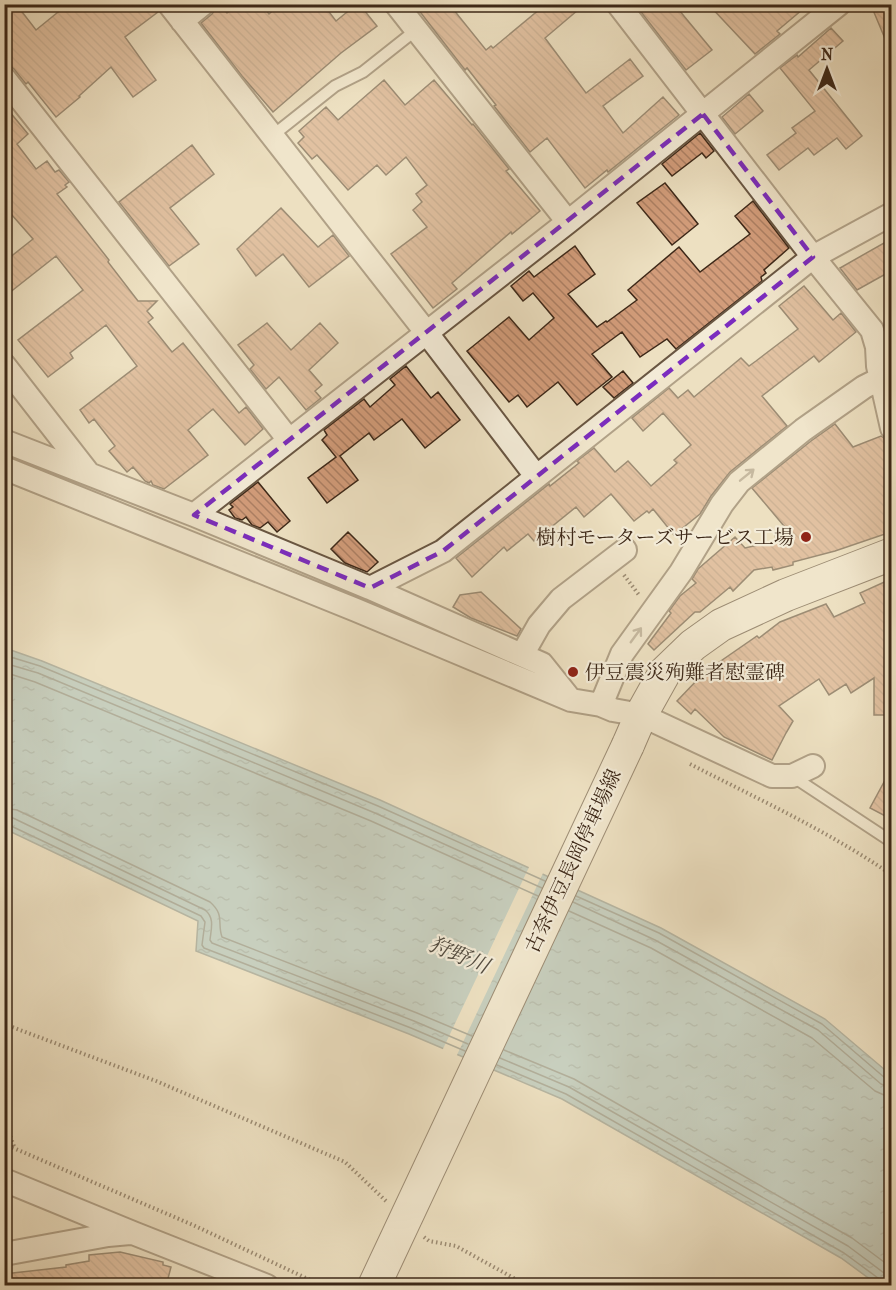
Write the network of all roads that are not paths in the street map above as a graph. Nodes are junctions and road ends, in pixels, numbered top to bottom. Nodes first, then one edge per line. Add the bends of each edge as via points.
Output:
1 (203, 4) edge
2 (396, 4) edge
3 (618, 4) edge
4 (839, 4) edge
5 (176, 13) edge
6 (416, 30) junction
7 (4, 78) edge
8 (703, 114) junction
9 (272, 136) junction
10 (891, 214) edge
11 (568, 222) junction
12 (813, 257) junction
13 (426, 332) junction
14 (4, 365) edge
15 (886, 377) edge
16 (891, 428) edge
17 (289, 440) junction
18 (4, 441) edge
19 (4, 468) edge
20 (90, 475) junction
21 (536, 476) junction
22 (194, 515) junction
23 (891, 554) edge
24 (618, 555) road end
25 (370, 588) junction
26 (522, 655) junction
27 (571, 700) junction
28 (601, 705) junction
29 (641, 715) junction
30 (813, 766) dead end
31 (792, 776) junction
32 (891, 842) edge
33 (4, 1180) edge
34 (133, 1233) junction
35 (4, 1254) edge
36 (267, 1286) edge
37 (374, 1286) edge

1 - 5 street
2 - 6 street
3 - 8 street
4 - 8 street
5 - 9 street
6 - 9 lane
6 - 11 street
7 - 17 street
8 - 11 street
8 - 12 street
9 - 13 street
10 - 12 street
11 - 13 street
12 - 15 street via 872,330 878,366
12 - 21 street
13 - 17 street
13 - 21 street
14 - 20 street
15 - 16 street
28 -> 15 street via 622,654 739,482 803,430 864,387
17 - 22 street
18 - 20 street
19 - 27 street
20 - 22 street
21 - 25 street via 443,551
22 - 25 street
23 - 29 main road, 古奈伊豆長岡停車場線 via 721,625 665,672
24 - 26 street via 561,599 539,625
25 - 26 street
26 - 27 street via 542,664
27 - 28 street
28 - 29 street
29 - 31 street via 772,776
29 - 37 main road, 古奈伊豆長岡停車場線, bridge
30 - 31 street
31 - 32 lane
33 - 34 street
34 - 35 street
34 - 36 street

